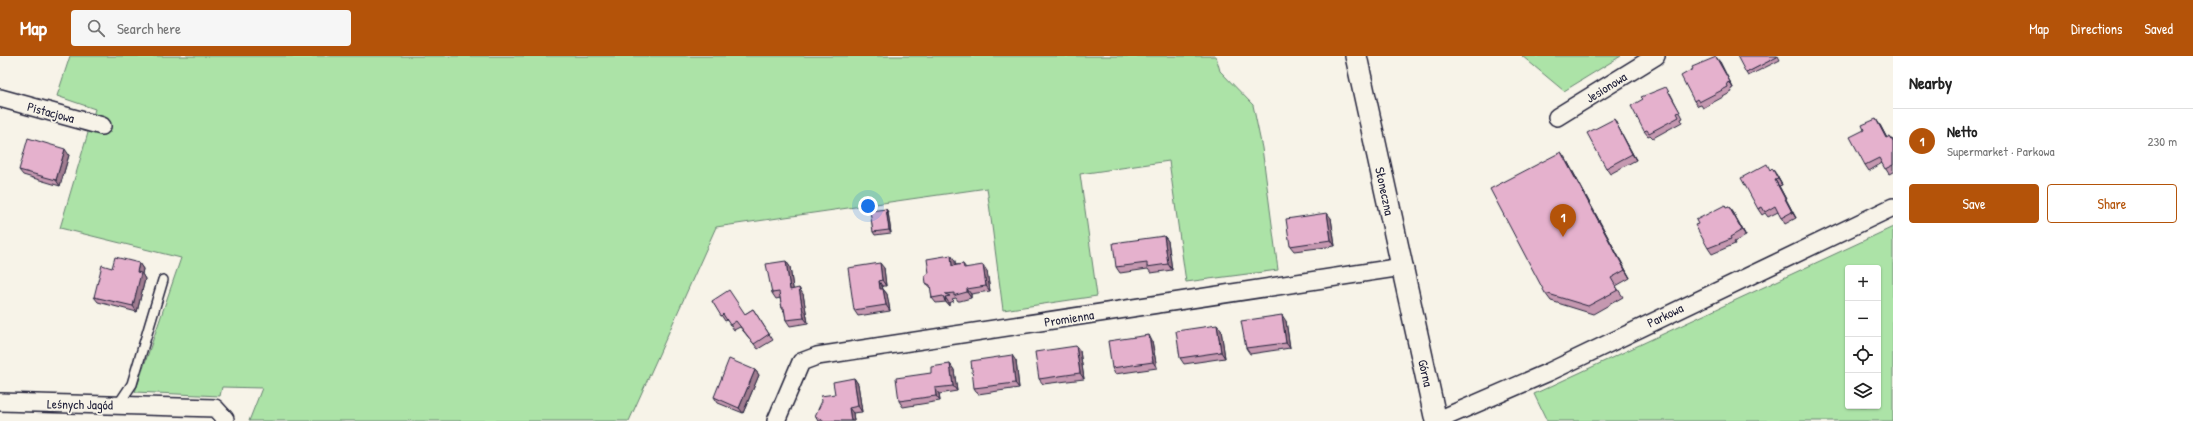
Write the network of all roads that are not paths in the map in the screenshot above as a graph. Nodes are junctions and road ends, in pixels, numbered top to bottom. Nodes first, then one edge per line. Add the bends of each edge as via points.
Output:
1 (1356, 56) edge
2 (1656, 56) edge
3 (0, 98) edge
4 (1557, 117) dead end
5 (102, 126) dead end
6 (1893, 207) edge
7 (1402, 267) junction
8 (163, 280) dead end
9 (1415, 326) joint
10 (0, 402) edge
11 (118, 404) junction
12 (225, 421) edge
13 (776, 421) edge
14 (1436, 421) edge

1 - 7 street, Słoneczna
2 - 4 street, Jesionowa
3 - 5 street, Pistacjowa
6 - 14 street, Parkowa via 1549,372
7 - 9 street, Słoneczna
7 - 13 street, Promienna via 817,356 801,362
8 - 11 lane via 132,384
9 - 14 street, Górna
10 - 11 street, Leśnych Jagód
11 - 12 street, Leśnych Jagód via 215,408

